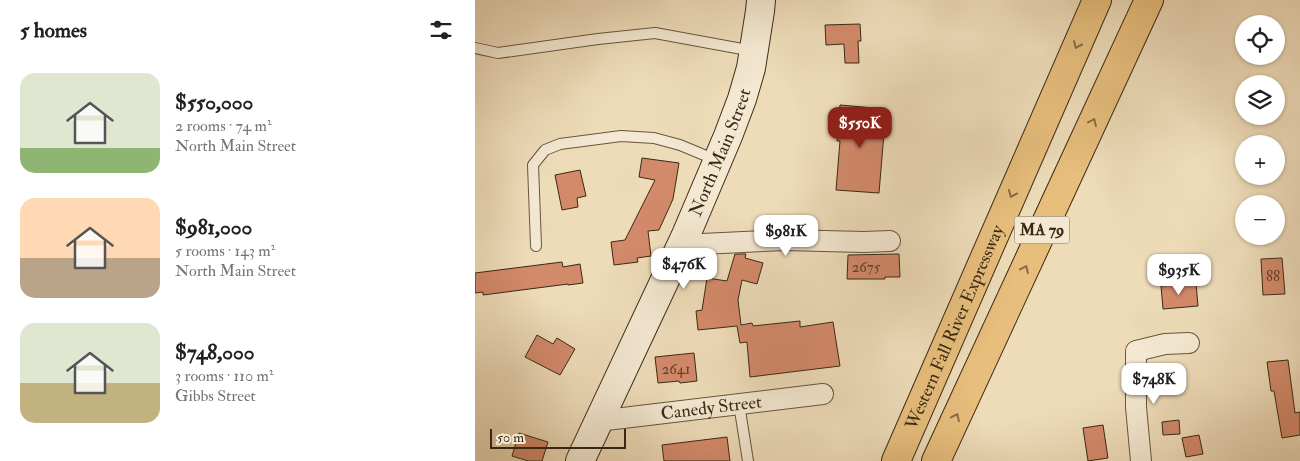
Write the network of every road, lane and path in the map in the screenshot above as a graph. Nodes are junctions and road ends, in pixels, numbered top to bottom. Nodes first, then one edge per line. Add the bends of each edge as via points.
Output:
1 (761, 0) edge
2 (1097, 0) edge
3 (1149, 0) edge
4 (475, 48) edge
5 (753, 51) junction
6 (717, 161) junction
7 (890, 241) dead end
8 (681, 245) junction
9 (537, 246) dead end
10 (1189, 343) dead end
11 (823, 394) dead end
12 (739, 404) junction
13 (598, 421) junction
14 (580, 461) edge
15 (748, 461) edge
16 (896, 461) edge
17 (936, 461) edge
18 (1141, 461) edge

1 - 5 main road, North Main Street
2 -> 16 highway, Western Fall River Expressway / MA 79
17 -> 3 highway, MA 79
4 - 5 lane via 498,53 655,33
5 - 6 main road, North Main Street via 742,99
6 - 8 main road, North Main Street
6 - 9 lane via 654,138 621,136 560,144 545,150 533,165
7 - 8 street via 784,240
8 - 13 main road, North Main Street
10 - 18 street via 1165,344 1136,351 1136,407
11 - 12 street, Canedy Street
12 - 13 street, Canedy Street
12 - 15 lane
13 - 14 main road, North Main Street

